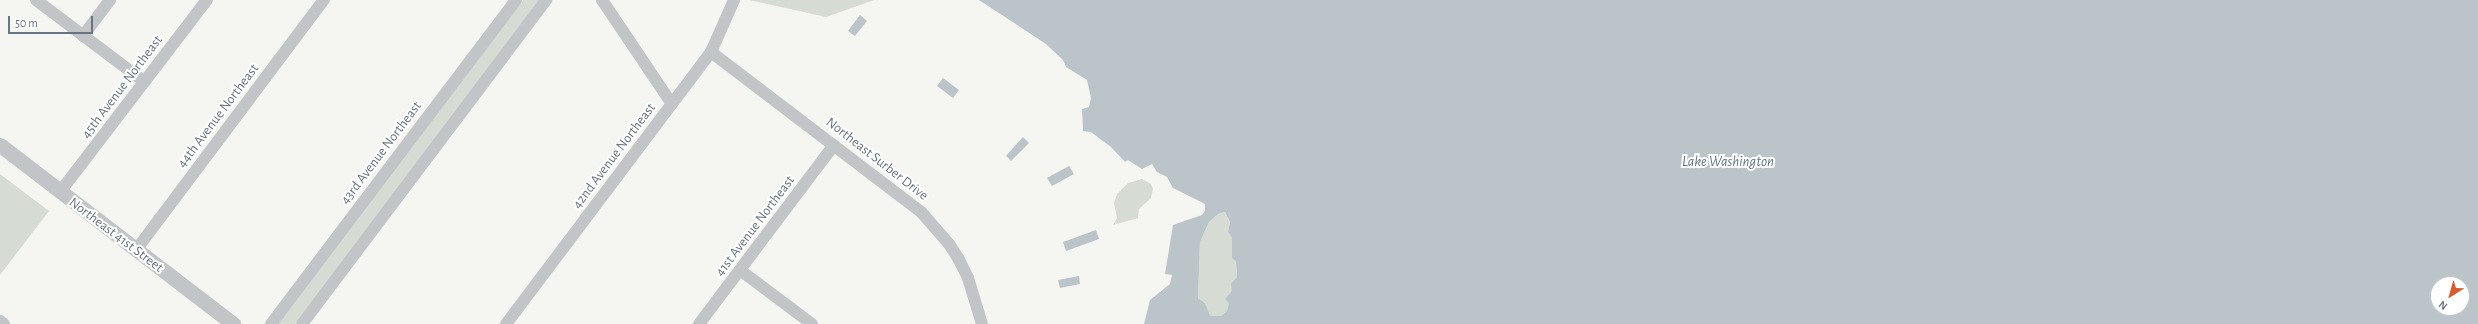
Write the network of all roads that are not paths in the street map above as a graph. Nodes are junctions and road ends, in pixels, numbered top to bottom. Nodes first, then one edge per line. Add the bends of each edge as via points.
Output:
1 (36, 0) edge
2 (110, 0) edge
3 (207, 0) edge
4 (324, 0) edge
5 (516, 0) edge
6 (546, 0) edge
7 (602, 0) edge
8 (734, 0) edge
9 (83, 36) junction
10 (711, 52) junction
11 (145, 82) junction
12 (672, 104) junction
13 (0, 145) edge
14 (834, 145) junction
15 (60, 192) junction
16 (136, 250) junction
17 (740, 270) junction
18 (0, 321) edge
19 (4, 324) edge
20 (233, 324) edge
21 (271, 324) edge
22 (302, 324) edge
23 (506, 324) edge
24 (699, 324) edge
25 (812, 324) edge
26 (982, 324) edge

1 - 9 street
2 - 9 street
3 - 11 street, 45th Avenue Northeast
4 - 16 street, 44th Avenue Northeast
5 - 21 street, 43rd Avenue Northeast
6 - 22 street
7 - 12 street
8 - 10 street, 42nd Avenue Northeast
9 - 11 street
10 - 12 street, 42nd Avenue Northeast
10 - 14 street, Northeast Surber Drive
11 - 15 street, 45th Avenue Northeast
12 - 23 street, 42nd Avenue Northeast
13 - 15 street, Northeast 41st Street
14 - 17 street, 41st Avenue Northeast
14 - 26 street, Northeast Surber Drive via 912,205 936,228 949,244 968,278
15 - 16 street, Northeast 41st Street
16 - 20 street, Northeast 41st Street
17 - 24 street, 41st Avenue Northeast
17 - 25 street
18 - 19 street

